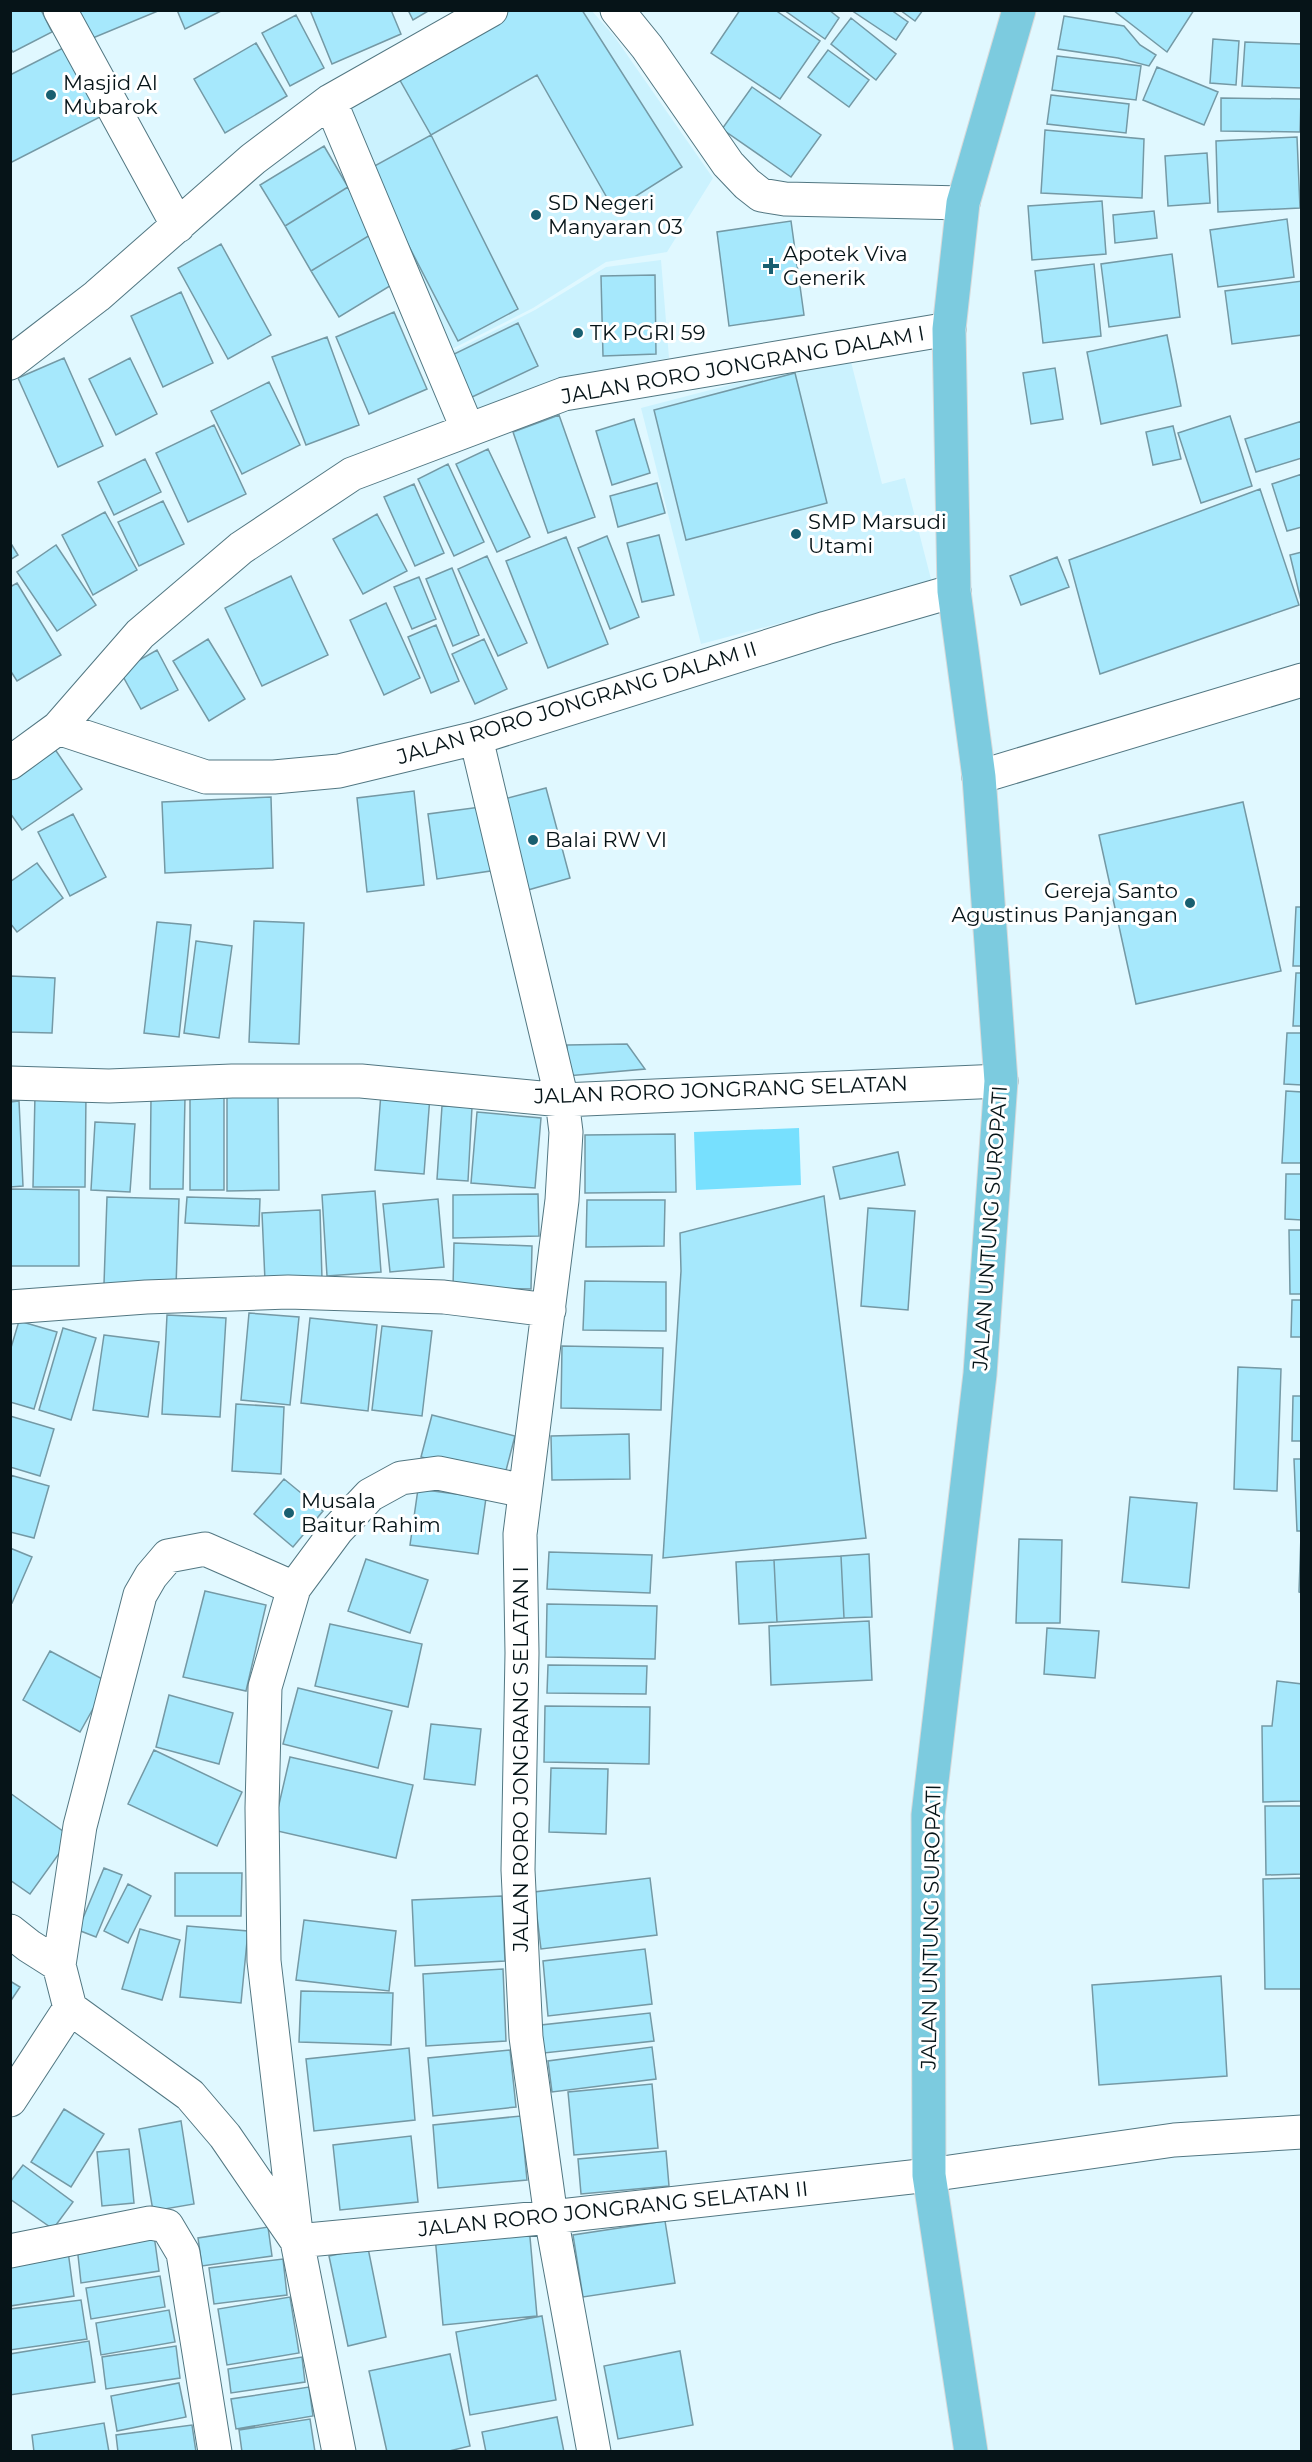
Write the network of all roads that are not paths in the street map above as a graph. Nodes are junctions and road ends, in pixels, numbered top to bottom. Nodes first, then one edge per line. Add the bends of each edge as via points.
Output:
1 (60, 10) edge
2 (491, 10) edge
3 (617, 10) edge
4 (1019, 10) edge
5 (330, 101) junction
6 (963, 202) junction
7 (178, 226) junction
8 (949, 329) junction
9 (10, 363) edge
10 (468, 430) junction
11 (954, 591) junction
12 (1302, 680) edge
13 (58, 728) junction
14 (476, 738) junction
15 (10, 763) edge
16 (979, 777) junction
17 (1001, 1081) junction
18 (10, 1083) edge
19 (562, 1100) junction
20 (10, 1307) edge
21 (549, 1310) junction
22 (525, 1491) junction
23 (294, 1588) junction
24 (16, 1940) edge
25 (59, 1965) junction
26 (70, 2008) junction
27 (10, 2100) edge
28 (1302, 2132) edge
29 (929, 2175) junction
30 (551, 2217) junction
31 (297, 2241) junction
32 (10, 2251) edge
33 (215, 2451) edge
34 (339, 2451) edge
35 (594, 2451) edge
36 (971, 2451) edge

1 - 7 street
2 - 5 street
3 - 6 street via 728,164 761,195 785,199
4 - 6 main road, JALAN UNTUNG SUROPATI
5 - 7 street via 253,159
5 - 10 street
6 - 8 main road, JALAN UNTUNG SUROPATI
7 - 9 street via 97,296
8 - 10 street, JALAN RORO JONGRANG DALAM I via 564,394
8 - 11 main road, JALAN UNTUNG SUROPATI
10 - 13 street, JALAN RORO JONGRANG DALAM I via 352,474 241,548 140,634
11 - 14 street, JALAN RORO JONGRANG DALAM II
11 - 16 main road, JALAN UNTUNG SUROPATI
12 - 16 street
13 - 14 street, JALAN RORO JONGRANG DALAM II via 206,777 274,777 339,771
13 - 15 street, JALAN RORO JONGRANG DALAM I
14 - 19 street, JALAN RORO JONGRANG SELATAN I
16 - 17 main road, JALAN UNTUNG SUROPATI
17 - 19 street, JALAN RORO JONGRANG SELATAN
17 - 29 main road, JALAN UNTUNG SUROPATI via 980,1374 928,1815
18 - 19 street, JALAN RORO JONGRANG SELATAN via 109,1086 361,1081
19 - 21 street, JALAN RORO JONGRANG SELATAN I via 566,1132 562,1200
20 - 21 street via 288,1292 444,1298
21 - 22 street, JALAN RORO JONGRANG SELATAN I
22 - 23 street via 438,1473 401,1478 370,1495 337,1530
22 - 30 street, JALAN RORO JONGRANG SELATAN I via 520,1534 518,1870 526,2037
23 - 25 street via 205,1549 168,1556 151,1576 140,1595 80,1826
23 - 31 street via 265,1687 262,1808 264,1961
24 - 25 street
25 - 26 street
26 - 27 street
26 - 31 street via 190,2095 225,2136
28 - 29 street, JALAN RORO JONGRANG SELATAN II via 1174,2140
29 - 30 street, JALAN RORO JONGRANG SELATAN II
29 - 36 main road, JALAN UNTUNG SUROPATI
30 - 31 street, JALAN RORO JONGRANG SELATAN II
30 - 35 street, JALAN RORO JONGRANG SELATAN I
31 - 34 street
32 - 33 street via 150,2223 167,2226 183,2253

